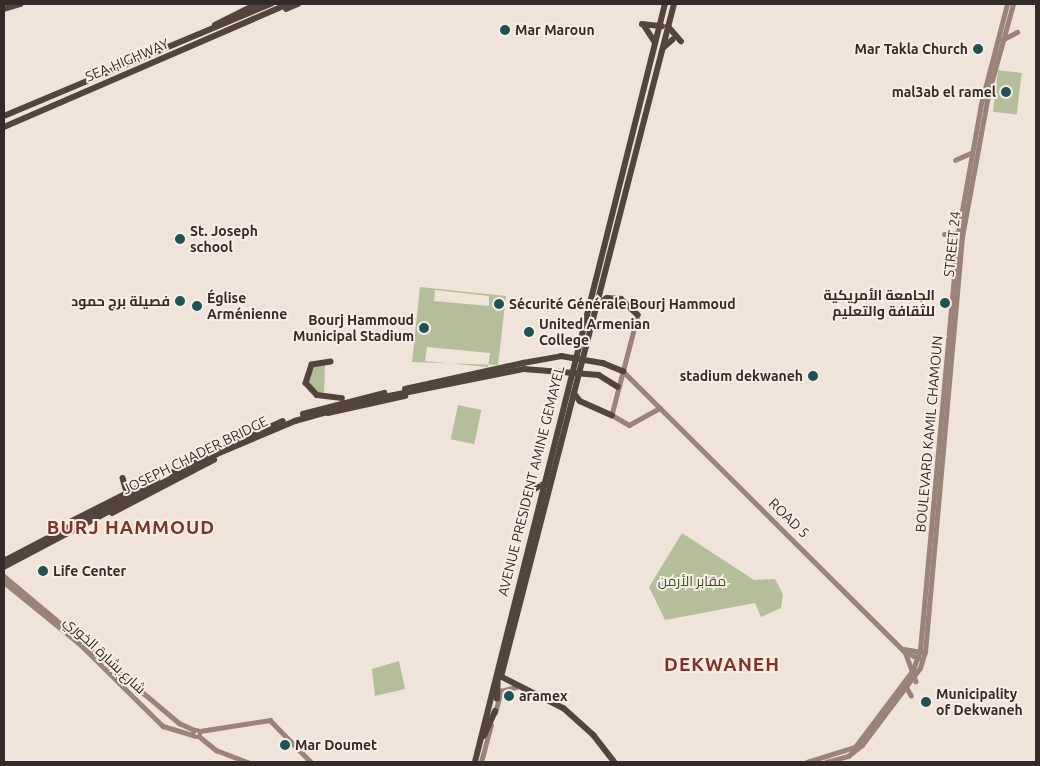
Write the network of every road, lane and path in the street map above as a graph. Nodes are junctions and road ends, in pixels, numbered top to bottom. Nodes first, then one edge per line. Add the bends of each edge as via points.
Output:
1 (20, 4) edge
2 (271, 4) edge
3 (288, 4) edge
4 (298, 4) edge
5 (665, 4) edge
6 (674, 4) edge
7 (1008, 4) edge
8 (1013, 4) edge
9 (4, 9) edge
10 (258, 10) edge
11 (659, 26) junction
12 (668, 26) junction
13 (1003, 26) junction
14 (218, 32) junction
15 (1017, 32) dead end
16 (672, 40) dead end
17 (681, 40) dead end
18 (1002, 41) junction
19 (655, 44) junction
20 (662, 51) junction
21 (991, 59) junction
22 (988, 95) junction
23 (4, 116) edge
24 (4, 127) edge
25 (972, 150) junction
26 (955, 160) dead end
27 (969, 166) junction
28 (620, 186) junction
29 (969, 196) junction
30 (620, 217) junction
31 (958, 233) junction
32 (944, 234) dead end
33 (596, 306) junction
34 (638, 315) joint
35 (951, 321) junction
36 (954, 354) junction
37 (329, 362) dead end
38 (524, 366) junction
39 (623, 371) junction
40 (618, 387) junction
41 (423, 390) junction
42 (574, 392) junction
43 (357, 398) junction
44 (660, 408) junction
45 (329, 413) dead end
46 (612, 415) junction
47 (942, 456) junction
48 (214, 460) dead end
49 (123, 478) dead end
50 (543, 484) junction
51 (137, 488) dead end
52 (125, 493) junction
53 (538, 501) junction
54 (105, 514) junction
55 (40, 543) junction
56 (4, 561) edge
57 (4, 567) edge
58 (4, 576) edge
59 (4, 582) edge
60 (900, 647) junction
61 (925, 652) junction
62 (906, 653) junction
63 (918, 655) junction
64 (924, 658) junction
65 (496, 670) junction
66 (913, 670) junction
67 (914, 675) junction
68 (128, 678) junction
69 (916, 681) dead end
70 (133, 683) junction
71 (122, 684) junction
72 (905, 685) junction
73 (514, 686) junction
74 (128, 690) junction
75 (911, 695) dead end
76 (497, 699) junction
77 (495, 711) junction
78 (196, 732) junction
79 (480, 742) junction
80 (248, 762) edge
81 (311, 762) edge
82 (475, 762) edge
83 (481, 762) edge
84 (614, 762) edge
85 (807, 762) edge
86 (826, 762) edge

1 - 9 highway
2 - 10 highway
3 - 10 highway
4 - 14 highway
5 - 11 highway, AVENUE PRESIDENT AMINE GEMAYEL
6 - 12 highway
7 - 13 main road
8 - 13 main road
10 - 14 highway, SEA HIGHWAY
10 - 23 highway, SEA HIGHWAY
11 - 12 highway
11 - 19 highway, AVENUE PRESIDENT AMINE GEMAYEL
11 - 19 highway via 642,24
12 - 17 highway
12 - 20 highway
13 - 18 main road, STREET 24
13 - 21 main road
14 - 24 highway, SEA HIGHWAY
15 - 18 main road
16 - 20 highway
18 - 22 main road, STREET 24
19 - 28 highway, AVENUE PRESIDENT AMINE GEMAYEL
20 - 30 highway
21 - 22 main road
21 - 25 main road
22 - 29 main road, STREET 24
25 - 26 main road via 967,158
25 - 27 main road
27 - 29 main road
27 - 31 main road, BOULEVARD KAMIL CHAMOUN
28 - 30 highway
28 - 50 highway, AVENUE PRESIDENT AMINE GEMAYEL
29 - 36 main road, STREET 24
30 - 33 highway
31 - 32 main road
31 - 35 main road, BOULEVARD KAMIL CHAMOUN
33 - 34 highway via 616,297 630,303
33 - 42 highway
34 - 39 main road
35 - 36 main road
35 - 47 main road, BOULEVARD KAMIL CHAMOUN
36 - 47 main road, STREET 24
37 - 43 highway via 316,363 307,371 310,390 328,399
38 - 39 highway, bridge via 561,356 603,363
38 - 40 highway, bridge via 599,375
38 - 41 highway, JOSEPH CHADER BRIDGE
38 - 43 highway, JOSEPH CHADER BRIDGE
39 - 40 main road
39 - 44 main road, ROAD 5
40 - 46 main road
41 - 45 highway
41 - 54 highway, JOSEPH CHADER BRIDGE via 295,421 218,454
42 - 46 highway via 580,402
42 - 73 highway via 501,677
43 - 55 highway, JOSEPH CHADER BRIDGE via 232,443
44 - 46 main road via 629,426
44 - 60 main road, ROAD 5
47 - 61 main road, BOULEVARD KAMIL CHAMOUN
47 - 63 main road, BOULEVARD KAMIL CHAMOUN
48 - 54 highway
49 - 52 highway
50 - 53 highway, AVENUE PRESIDENT AMINE GEMAYEL
50 - 53 highway via 530,492
51 - 52 highway
52 - 55 highway
53 - 65 highway, AVENUE PRESIDENT AMINE GEMAYEL
54 - 57 highway, JOSEPH CHADER BRIDGE
55 - 56 highway, JOSEPH CHADER BRIDGE
58 - 68 main road
59 - 71 main road, شارع بشارة الخوري
60 - 62 main road, ROAD 5
60 - 63 main road
61 - 63 main road
61 - 64 main road, BOULEVARD KAMIL CHAMOUN
62 - 63 main road
62 - 66 main road
63 - 64 main road
63 - 66 main road, BOULEVARD KAMIL CHAMOUN
64 - 67 main road
65 - 76 highway
65 - 79 highway, AVENUE PRESIDENT AMINE GEMAYEL
66 - 67 main road
66 - 85 main road via 855,747
67 - 69 main road
67 - 72 main road
68 - 70 main road
68 - 71 main road
70 - 74 main road
70 - 78 main road via 180,723
71 - 74 main road, شارع بشارة الخوري
72 - 75 main road
72 - 86 main road via 857,750
73 - 76 main road via 503,689
73 - 84 highway via 542,695 571,715
74 - 78 main road, شارع بشارة الخوري via 167,729
76 - 77 main road
77 - 79 highway
77 - 83 main road
78 - 80 main road via 216,750
78 - 81 main road via 270,720
79 - 82 highway, AVENUE PRESIDENT AMINE GEMAYEL

